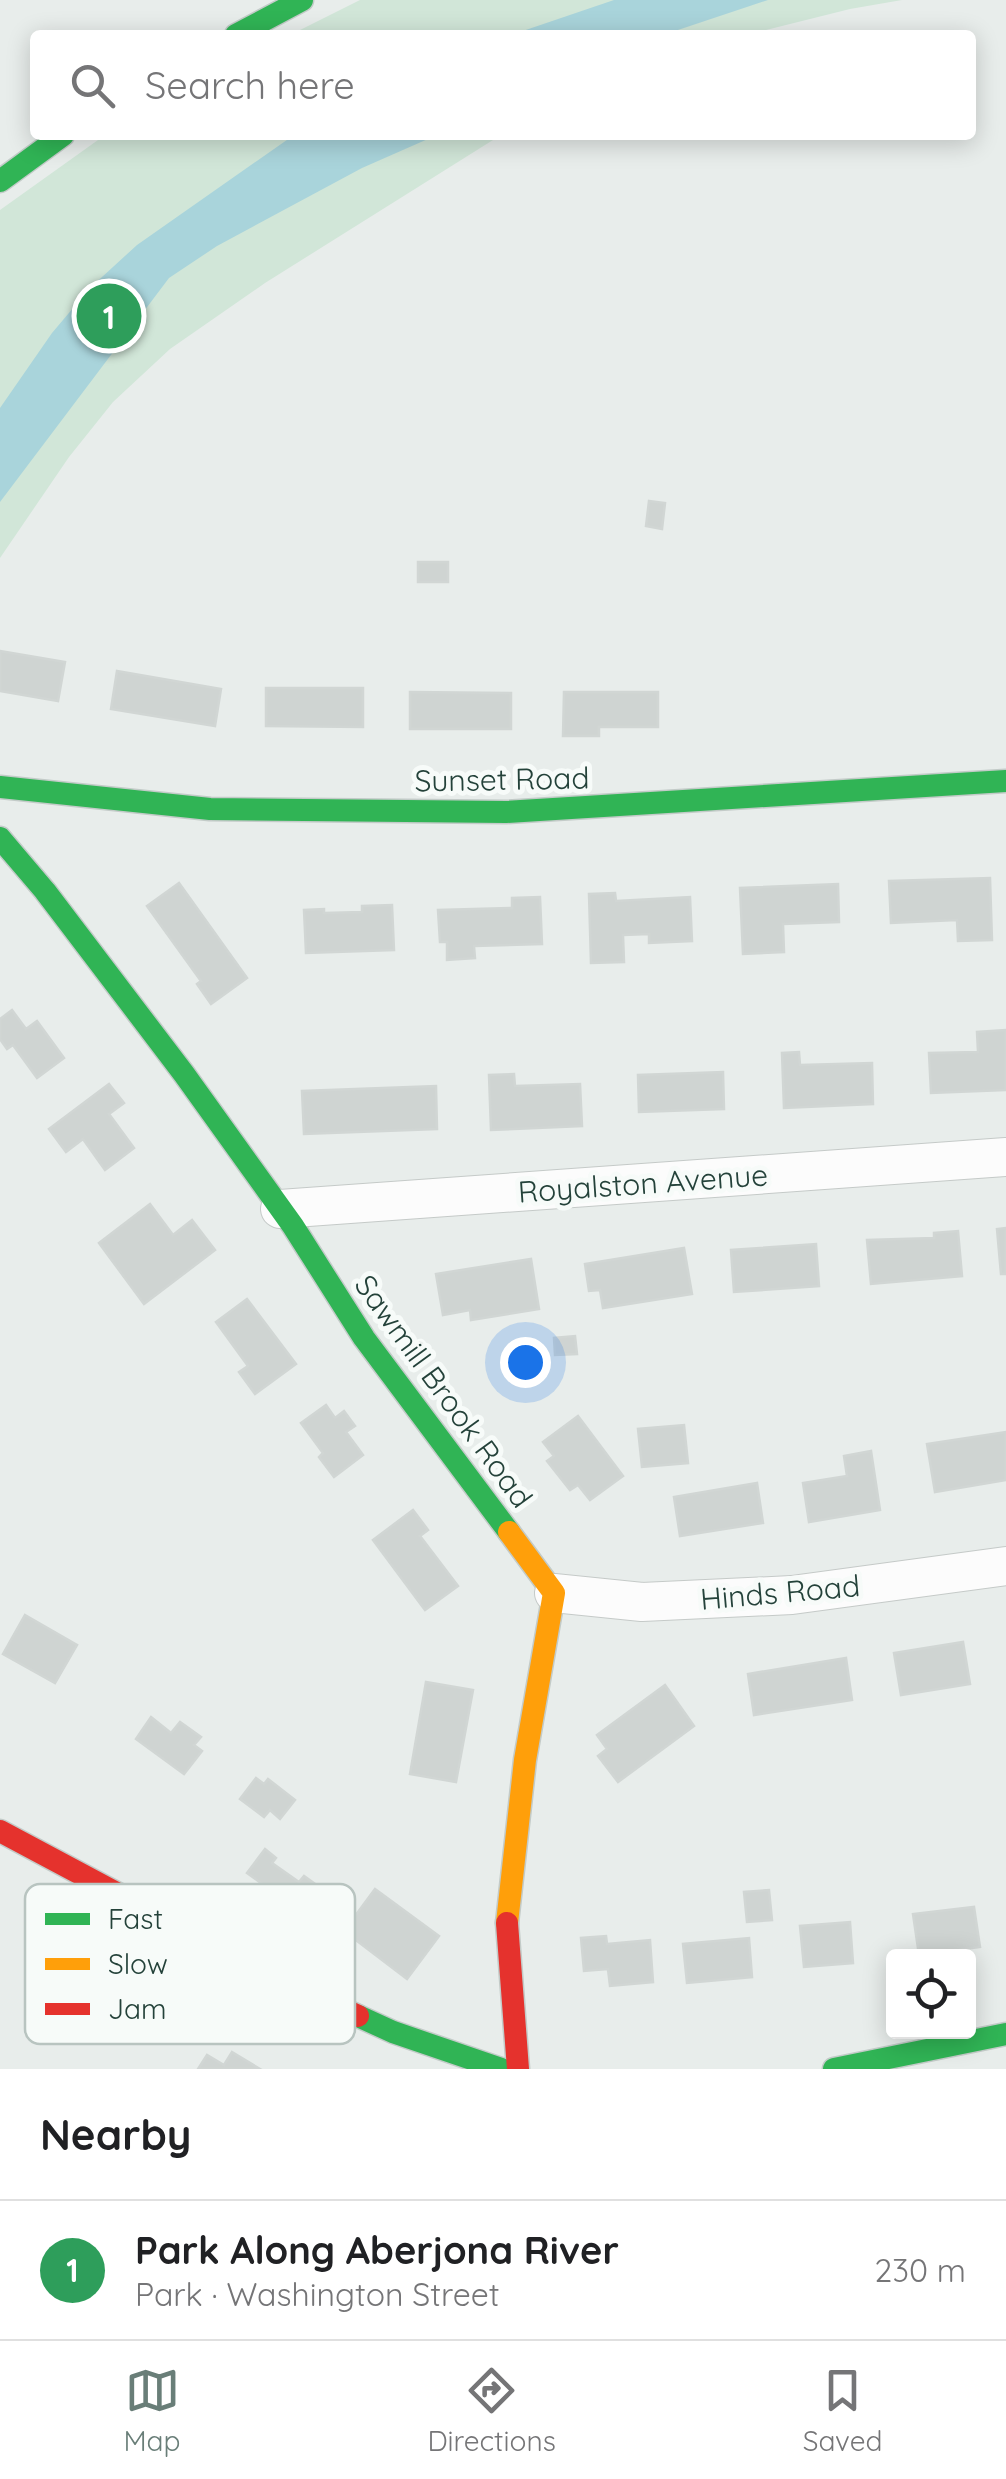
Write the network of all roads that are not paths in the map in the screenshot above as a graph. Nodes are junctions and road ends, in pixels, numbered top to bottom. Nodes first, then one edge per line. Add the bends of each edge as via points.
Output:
1 (302, 0) edge
2 (245, 30) edge
3 (56, 140) edge
4 (0, 181) edge
5 (1006, 781) edge
6 (0, 787) edge
7 (0, 838) edge
8 (1006, 1156) edge
9 (280, 1209) junction
10 (1006, 1566) edge
11 (554, 1593) junction
12 (0, 1830) edge
13 (102, 1884) edge
14 (355, 2014) edge
15 (1006, 2034) edge
16 (938, 2060) edge
17 (501, 2069) edge
18 (518, 2069) edge
19 (834, 2069) edge

1 - 2 street
3 - 4 street
5 - 6 street, Sunset Road via 506,812 210,808
7 - 9 street, Sawmill Brook Road
8 - 9 street, Royalston Avenue
9 - 11 street, Sawmill Brook Road via 364,1338
10 - 11 street, Hinds Road via 792,1595 642,1602
11 - 18 street via 525,1760 506,1930
12 - 13 street
14 - 17 street
15 - 16 street
16 - 19 street

